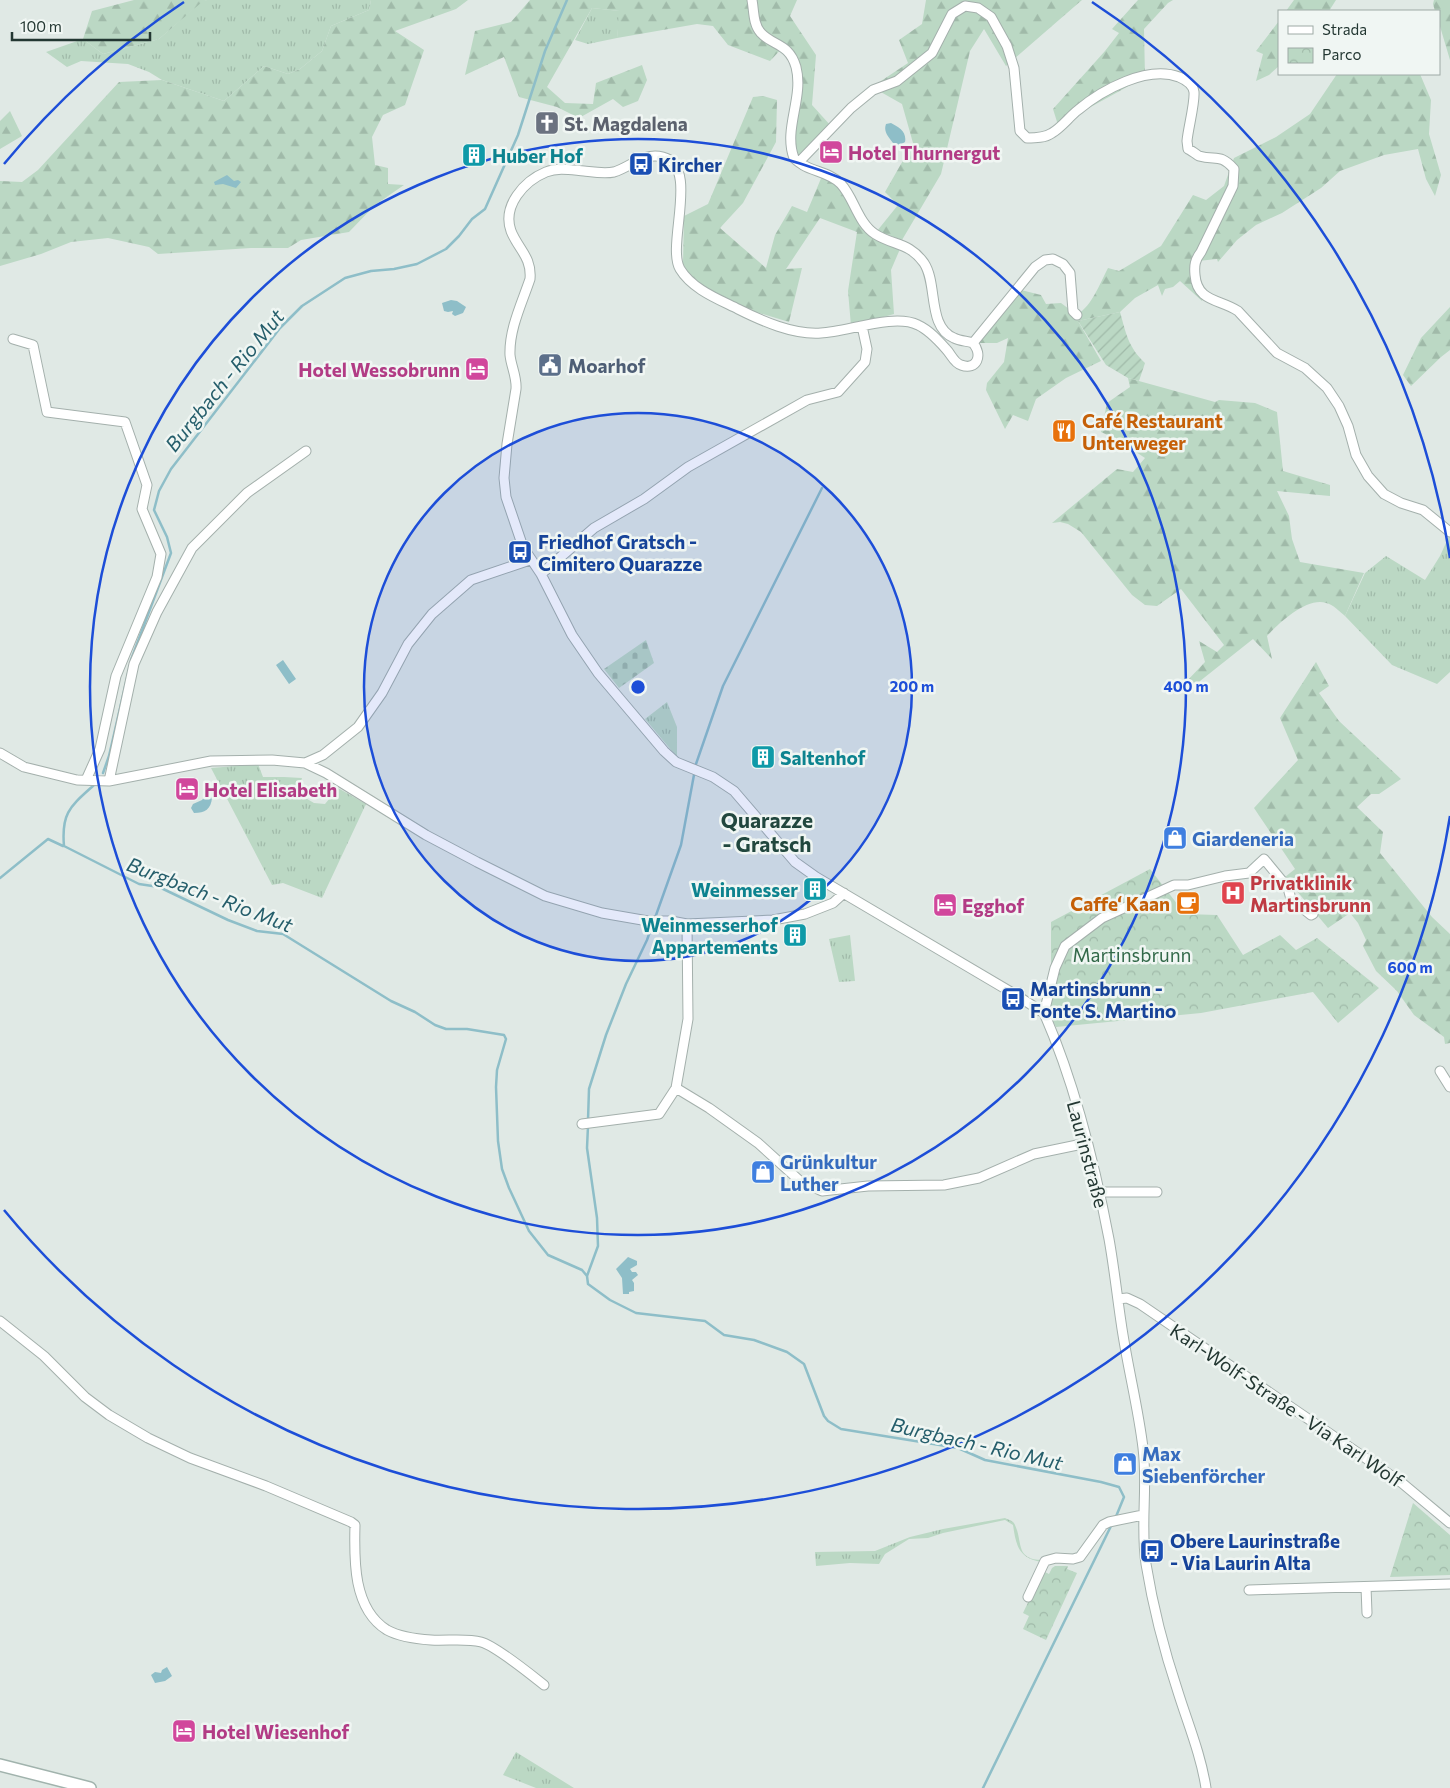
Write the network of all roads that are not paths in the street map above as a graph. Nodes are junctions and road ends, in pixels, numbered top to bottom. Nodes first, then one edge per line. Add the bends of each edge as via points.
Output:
1 (752, 0) edge
2 (799, 162) junction
3 (1077, 315) dead end
4 (862, 326) junction
5 (13, 339) dead end
6 (973, 343) junction
7 (306, 451) dead end
8 (1450, 532) edge
9 (530, 560) junction
10 (541, 574) junction
11 (0, 753) edge
12 (304, 763) junction
13 (86, 780) junction
14 (109, 780) junction
15 (844, 893) junction
16 (1313, 914) dead end
17 (687, 924) junction
18 (1044, 1013) junction
19 (1440, 1070) dead end
20 (1450, 1087) edge
21 (676, 1088) junction
22 (582, 1124) dead end
23 (1087, 1143) junction
24 (1099, 1192) junction
25 (1157, 1192) dead end
26 (1118, 1298) junction
27 (0, 1321) edge
28 (1143, 1515) junction
29 (1450, 1523) edge
30 (1450, 1584) edge
31 (1366, 1587) junction
32 (1249, 1590) dead end
33 (1028, 1597) dead end
34 (1367, 1613) dead end
35 (544, 1685) dead end
36 (0, 1765) edge
37 (90, 1788) edge
38 (1206, 1788) edge

1 - 2 street via 760,33 785,49 796,67 798,85 790,142 794,158
2 - 6 street via 836,179 874,234 908,247 917,255 928,271 938,321 953,338
2 - 8 street via 851,108 873,90 897,81 932,53 952,14 964,6 978,8 991,17 1007,46 1014,68 1020,130 1027,138 1051,134 1076,111 1114,86 1149,75 1172,74 1184,79 1194,92 1188,149 1200,156 1227,161 1234,169 1234,186 1196,260 1196,282 1203,294 1238,311 1270,347 1305,368 1327,388 1348,426 1356,455 1384,494 1423,510
3 - 6 street via 1073,311 1070,273 1063,264 1053,259 1045,260 1035,267
4 - 6 street via 889,321 916,324 930,332 960,365 970,365 978,359 978,349
4 - 9 street via 821,333 800,332 740,310 690,282 679,267 677,254 679,173 674,163 665,157 642,158 615,172 558,170 530,181 512,202 510,219 511,230 530,263 531,271 511,335 510,355 517,381 504,478 512,518
4 - 10 street via 867,349 865,362 838,392 807,400 688,467 644,499 594,528
5 - 13 street via 33,345 47,412 125,422 147,485 142,509 161,554 157,577 116,676 100,750
7 - 14 street via 247,493 192,548 156,612 134,664
9 - 10 street
9 - 12 street via 471,580 439,608 408,644 382,693 358,727 323,755
10 - 15 street via 572,635 598,673 664,751 676,762 713,777 734,791 795,862
11 - 13 street via 24,767
12 - 14 street via 211,761
12 - 17 street via 326,773 426,835 545,896 602,913
13 - 14 street
15 - 17 street via 833,903 805,914 764,921
15 - 18 street
16 - 18 street via 1291,899 1288,888 1264,859 1249,873 1174,885 1102,918 1065,946 1054,968
17 - 21 street via 688,1019
18 - 23 street, Laurinstraße
19 - 20 street
21 - 22 street via 659,1114
21 - 23 street via 758,1143 800,1181 822,1191 868,1186 944,1186 978,1178 1034,1154
23 - 24 street, Laurinstraße
24 - 25 street
24 - 26 street, Laurinstraße
26 - 28 street, Laurinstraße via 1143,1448
26 - 29 street, Karl-Wolf-Straße - Via Karl Wolf via 1140,1304 1402,1483
27 - 35 street via 44,1356 85,1397 141,1433 190,1458 266,1486 355,1525 355,1567 361,1596 371,1614 387,1630 411,1638 484,1643
28 - 33 street via 1103,1525 1080,1557 1045,1561
28 - 38 street, Laurinstraße via 1144,1552 1159,1627
30 - 31 street
31 - 32 street
31 - 34 street
36 - 37 main road

